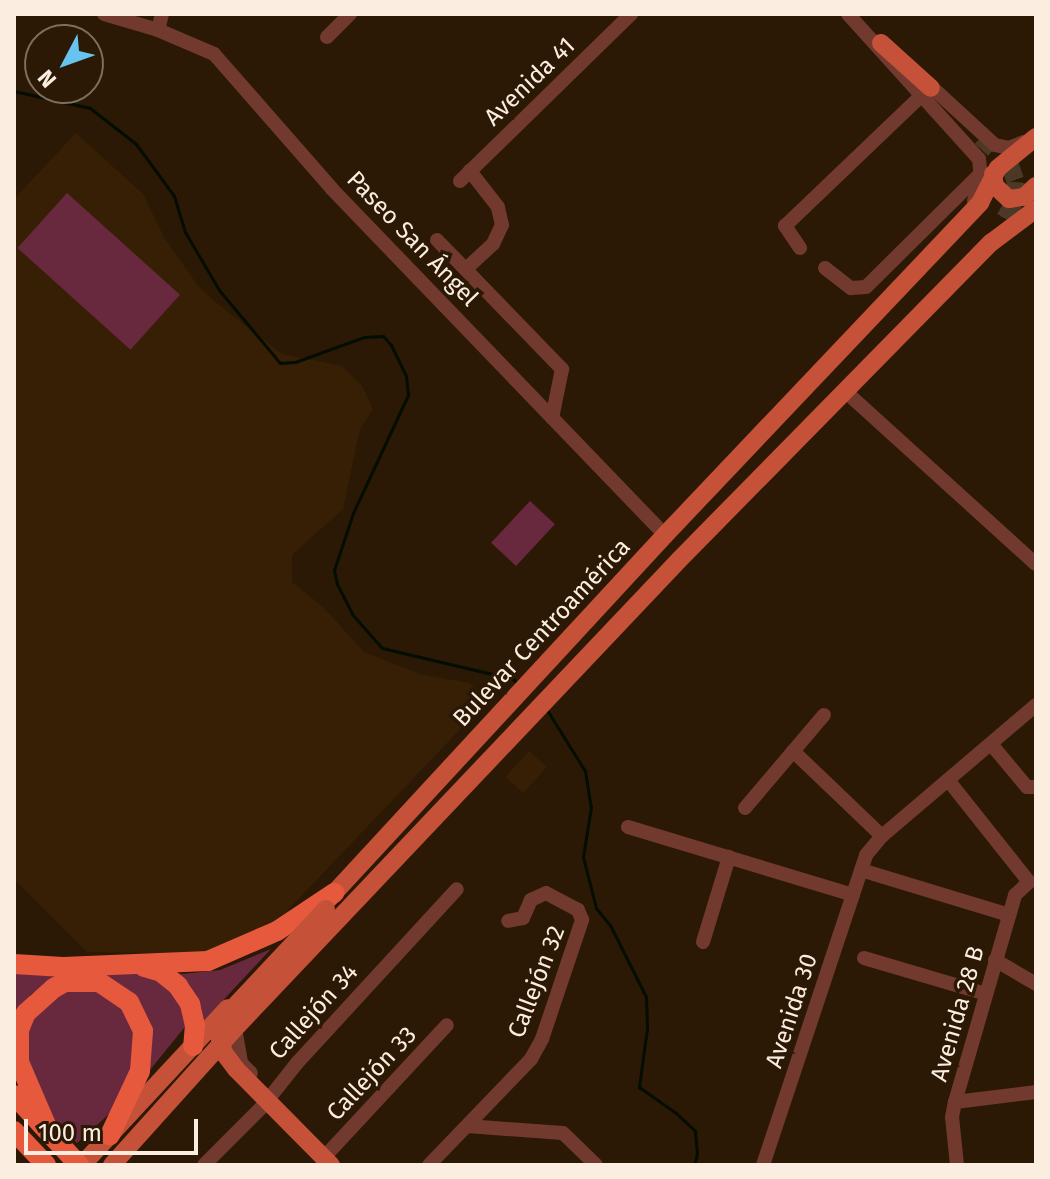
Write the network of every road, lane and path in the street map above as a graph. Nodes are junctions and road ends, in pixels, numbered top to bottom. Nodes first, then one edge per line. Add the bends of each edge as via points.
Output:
1 (104, 14) edge
2 (162, 14) edge
3 (350, 14) edge
4 (631, 14) edge
5 (848, 14) edge
6 (158, 30) junction
7 (327, 37) dead end
8 (876, 41) junction
9 (926, 93) junction
10 (1036, 136) edge
11 (987, 173) junction
12 (1036, 186) edge
13 (1036, 209) edge
14 (1003, 222) tunnel mouth
15 (437, 240) dead end
16 (800, 248) dead end
17 (825, 268) dead end
18 (466, 269) junction
19 (846, 392) junction
20 (552, 418) junction
21 (820, 418) junction
22 (665, 535) junction
23 (1036, 564) edge
24 (1036, 705) edge
25 (824, 715) dead end
26 (991, 744) junction
27 (793, 751) junction
28 (948, 780) junction
29 (1036, 787) edge
30 (745, 808) dead end
31 (628, 827) dead end
32 (882, 836) junction
33 (729, 857) junction
34 (861, 870) junction
35 (1032, 882) edge
36 (457, 889) dead end
37 (853, 895) junction
38 (330, 901) junction
39 (1009, 915) junction
40 (508, 921) dead end
41 (703, 942) dead end
42 (864, 958) dead end
43 (995, 960) junction
44 (14, 964) edge
45 (140, 966) junction
46 (1036, 984) edge
47 (986, 994) junction
48 (447, 1025) dead end
49 (235, 1028) junction
50 (202, 1050) junction
51 (1036, 1092) edge
52 (14, 1095) edge
53 (267, 1099) junction
54 (955, 1102) junction
55 (467, 1126) junction
56 (14, 1131) edge
57 (49, 1132) junction
58 (106, 1141) junction
59 (14, 1145) edge
60 (327, 1161) edge
61 (43, 1162) edge
62 (114, 1162) edge
63 (80, 1165) edge
64 (204, 1165) edge
65 (340, 1165) edge
66 (429, 1165) edge
67 (596, 1165) edge
68 (763, 1165) edge
69 (957, 1165) edge

1 - 6 street, Paseo San Ángel
2 - 6 street
3 - 7 street
4 - 18 street, Avenida 41 via 465,176 498,207 502,225 493,244
5 - 8 street
6 - 20 street, Paseo San Ángel via 214,54 332,189
8 - 9 main road
8 - 10 street via 995,145 1013,147
9 - 11 street
9 - 16 street via 785,226
10 - 11 main road, Bulevar Centroamérica
11 - 12 main road via 1009,199 1024,197
11 - 17 street via 866,287 851,288
11 - 22 main road, Bulevar Centroamérica via 980,203
13 - 19 main road, Bulevar Centroamérica via 992,242
14 - 21 main road via 834,395
15 - 18 street
18 - 20 street via 562,369
19 - 21 main road, Bulevar Centroamérica
19 - 23 street
20 - 22 street, Paseo San Ángel
21 - 49 main road, Bulevar Centroamérica
22 - 38 main road, Bulevar Centroamérica
24 - 26 street, Avenida 30
25 - 27 street
26 - 28 street, Avenida 30
26 - 29 street via 1027,787
27 - 30 street
27 - 32 street
28 - 32 street, Avenida 30
28 - 35 street
31 - 33 street
32 - 34 street, Avenida 30
33 - 37 street
33 - 41 street
34 - 37 street, Avenida 30
34 - 39 street
35 - 39 street, Avenida 28 B via 1015,895
36 - 53 street, Callejón 34
37 - 68 street, Avenida 30
38 - 45 highway via 208,961
38 - 50 main road, Bulevar Centroamérica
38 - 60 main road, bridge via 221,1023 220,1039 236,1069
39 - 43 street, Avenida 28 B
40 - 55 street, Callejón 32 via 523,918 531,900 546,893 578,910 582,920 531,1059
42 - 47 street
43 - 46 street
43 - 47 street, Avenida 28 B
44 - 45 highway
45 - 50 highway via 161,972 184,995
47 - 54 street, Avenida 28 B
48 - 60 street, Callejón 33
49 - 50 main road, Bulevar Centroamérica
49 - 53 street via 241,1063
50 - 53 street
50 - 58 main road, Bulevar Centroamérica
50 - 62 main road, Bulevar Centroamérica
51 - 54 street
52 - 57 highway
53 - 60 street
53 - 64 street, Callejón 34
54 - 69 street, Avenida 28 B
55 - 66 street, Callejón 32
55 - 67 street via 563,1133
56 - 61 highway
57 - 58 highway via 19,1062 19,1030 26,1013 54,988 65,982 99,982 129,1002 143,1031 140,1071
57 - 63 highway
58 - 63 main road, Bulevar Centroamérica
59 - 61 highway
60 - 65 street

